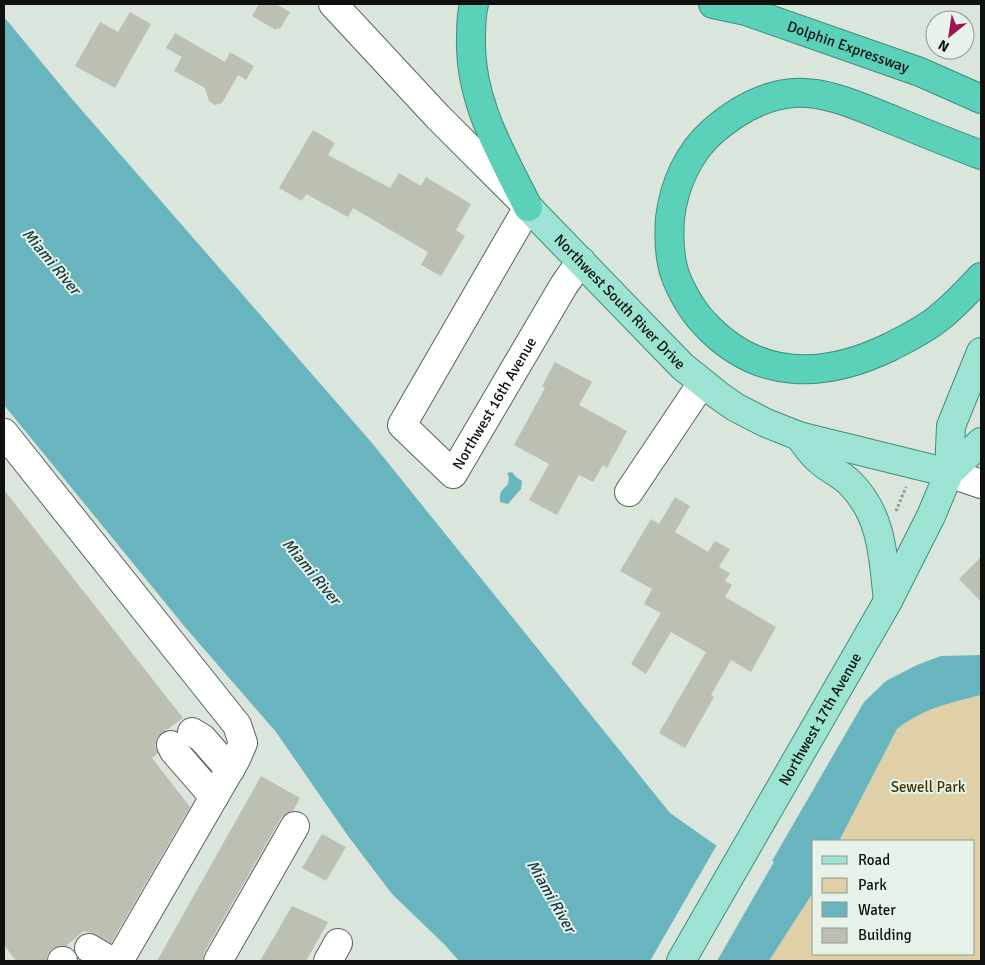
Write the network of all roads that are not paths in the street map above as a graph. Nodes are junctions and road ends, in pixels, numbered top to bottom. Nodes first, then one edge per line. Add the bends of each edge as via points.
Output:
1 (332, 4) edge
2 (474, 4) edge
3 (713, 4) edge
4 (355, 15) edge
5 (981, 99) edge
6 (981, 155) edge
7 (528, 207) junction
8 (581, 261) junction
9 (981, 277) edge
10 (981, 352) edge
11 (702, 383) junction
12 (4, 434) edge
13 (799, 436) junction
14 (981, 442) edge
15 (949, 473) junction
16 (981, 484) edge
17 (629, 492) dead end
18 (888, 601) junction
19 (230, 770) junction
20 (214, 797) junction
21 (296, 826) dead end
22 (119, 961) edge
23 (218, 961) edge
24 (681, 961) edge

1 - 4 street, Northwest South River Drive
2 - 7 highway via 470,56 474,83 488,128
3 - 5 highway, Dolphin Expressway via 746,11 920,72
4 - 7 street, Northwest South River Drive via 432,110
6 - 9 highway via 816,94 793,93 765,100 725,120 689,159 672,205 669,233 672,264 697,315 736,352 758,362 793,369 850,364 913,336 939,319
7 - 8 main road, Northwest South River Drive
7 - 8 street, Northwest 16th Avenue via 402,425 453,474
8 - 11 main road, Northwest South River Drive
10 - 15 main road, Northwest 17th Avenue via 951,426
11 - 13 main road, Northwest South River Drive via 750,415
11 - 17 street
12 - 19 street via 237,725 243,743
13 - 15 main road, Northwest South River Drive
13 - 18 main road via 819,460 851,484 869,509 881,539
14 - 15 main road, Northwest 17th Avenue
15 - 16 street, Northwest South River Drive
15 - 18 main road, Northwest 17th Avenue
18 - 24 main road, Northwest 17th Avenue
19 - 20 street
19 - 20 street via 202,738 181,739
20 - 22 street
21 - 23 street

